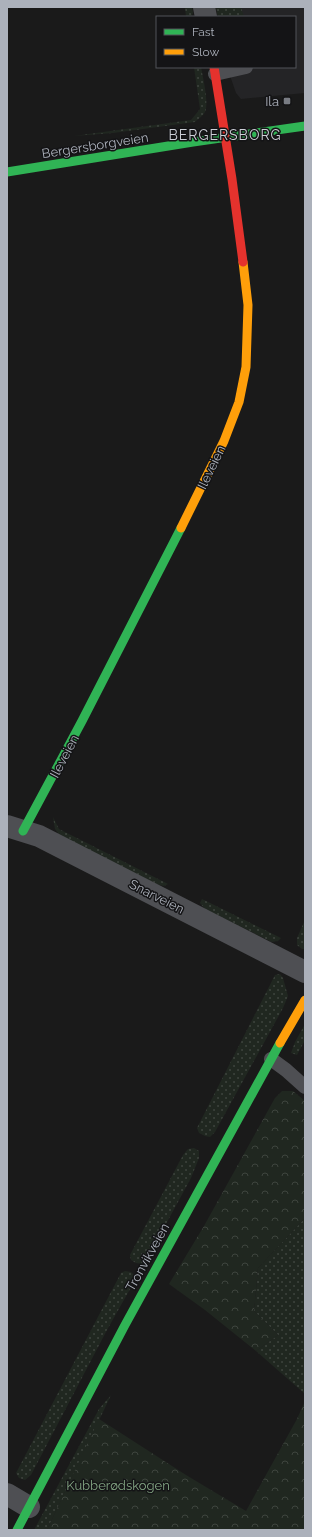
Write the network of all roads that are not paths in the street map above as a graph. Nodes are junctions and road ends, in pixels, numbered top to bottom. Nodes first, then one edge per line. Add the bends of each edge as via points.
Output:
1 (235, 68) edge
2 (214, 70) edge
3 (305, 126) edge
4 (226, 136) junction
5 (7, 172) edge
6 (15, 829) edge
7 (305, 972) edge
8 (305, 1000) edge
9 (270, 1059) junction
10 (305, 1087) edge
11 (7, 1494) edge
12 (29, 1507) junction
13 (17, 1530) edge

1 - 2 lane
2 - 4 street, Ileveien
3 - 4 street, Bergersborgveien
4 - 5 street, Bergersborgveien
4 - 6 street, Ileveien via 248,305 246,367 239,402 224,441 165,561 82,721
6 - 7 street, Snarveien via 46,840
8 - 9 street, Tronvikveien
9 - 10 lane
9 - 12 street, Tronvikveien
11 - 12 street
12 - 13 street, Tronvikveien

